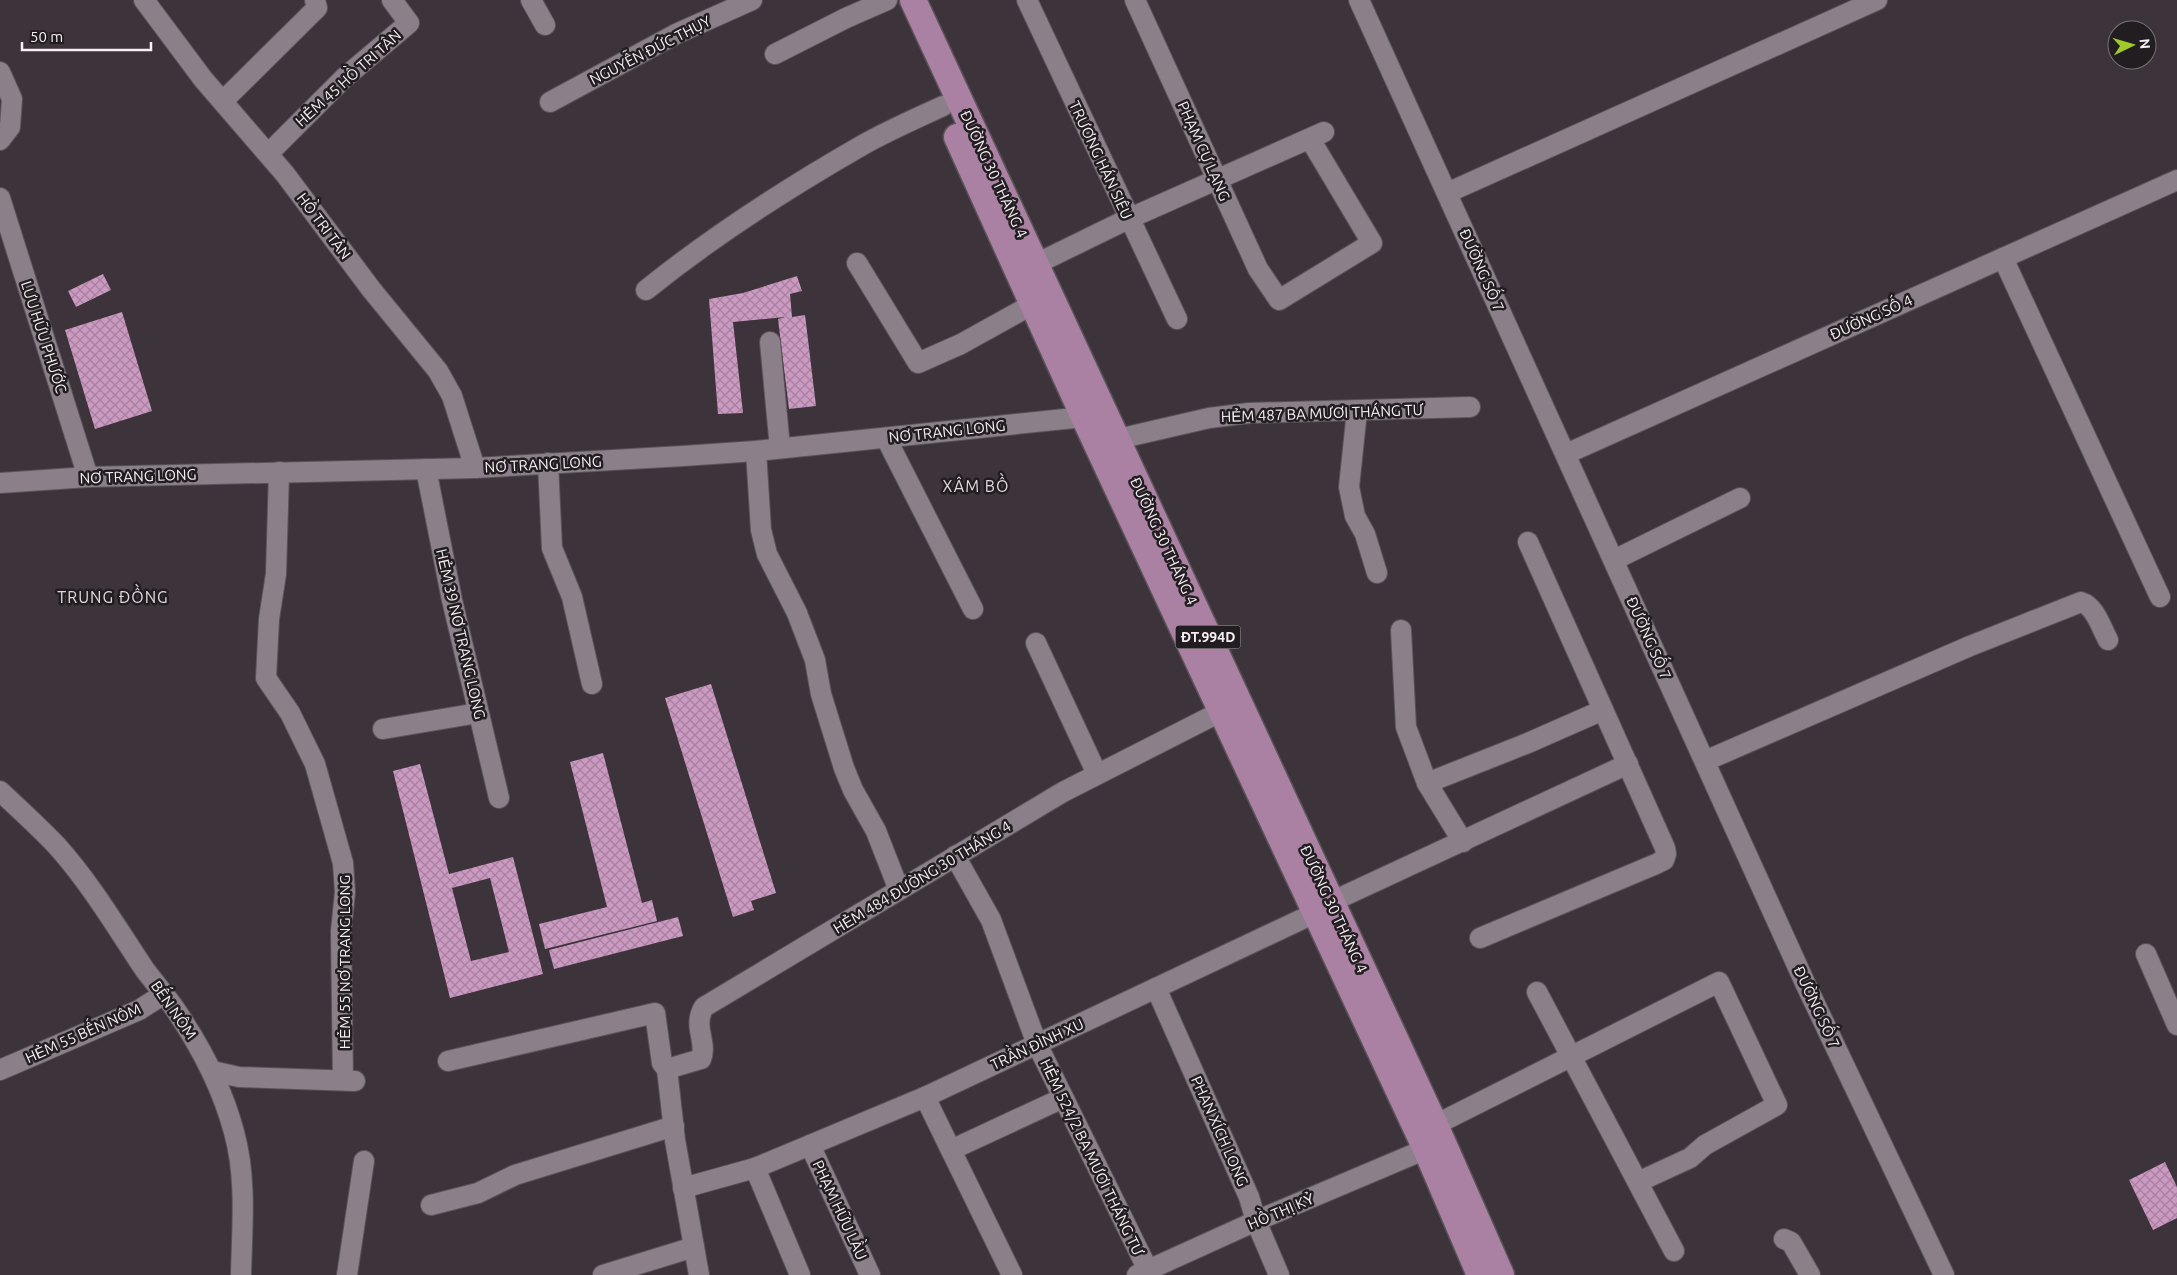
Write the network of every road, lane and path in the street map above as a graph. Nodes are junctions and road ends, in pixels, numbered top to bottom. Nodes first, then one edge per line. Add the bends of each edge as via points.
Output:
1 (144, 0) edge
2 (314, 0) edge
3 (392, 0) edge
4 (531, 0) edge
5 (752, 0) edge
6 (887, 0) edge
7 (895, 0) edge
8 (913, 0) edge
9 (1027, 0) edge
10 (1134, 0) edge
11 (1359, 0) edge
12 (1877, 0) edge
13 (545, 26) dead end
14 (774, 54) dead end
15 (0, 72) edge
16 (223, 101) junction
17 (550, 102) dead end
18 (942, 106) junction
19 (0, 140) edge
20 (268, 154) junction
21 (2177, 180) edge
22 (1217, 181) junction
23 (1447, 193) junction
24 (0, 198) edge
25 (1128, 219) junction
26 (2003, 258) junction
27 (857, 263) dead end
28 (1036, 264) junction
29 (646, 290) dead end
30 (1033, 304) junction
31 (1177, 319) dead end
32 (770, 342) dead end
33 (1470, 407) dead end
34 (1357, 411) junction
35 (1093, 412) junction
36 (886, 438) junction
37 (1109, 444) junction
38 (780, 448) junction
39 (756, 451) junction
40 (1566, 454) junction
41 (548, 463) junction
42 (475, 468) junction
43 (426, 469) junction
44 (279, 472) junction
45 (88, 477) junction
46 (0, 483) edge
47 (1740, 498) dead end
48 (1528, 542) dead end
49 (1614, 560) junction
50 (1377, 573) dead end
51 (2160, 597) dead end
52 (973, 609) dead end
53 (1401, 630) dead end
54 (2108, 640) dead end
55 (1036, 643) dead end
56 (592, 684) dead end
57 (1603, 710) junction
58 (1222, 711) junction
59 (478, 713) junction
60 (383, 729) dead end
61 (1705, 761) junction
62 (1628, 764) junction
63 (1097, 774) junction
64 (1427, 783) junction
65 (0, 791) edge
66 (499, 798) dead end
67 (1463, 842) junction
68 (955, 856) junction
69 (899, 890) junction
70 (1323, 908) junction
71 (1480, 938) dead end
72 (2146, 954) dead end
73 (1156, 988) junction
74 (1537, 992) dead end
75 (164, 994) junction
76 (2177, 1025) edge
77 (1037, 1044) junction
78 (1571, 1056) junction
79 (448, 1061) dead end
80 (668, 1069) junction
81 (0, 1070) edge
82 (212, 1071) junction
83 (926, 1097) junction
84 (1063, 1098) junction
85 (1435, 1125) junction
86 (674, 1126) junction
87 (810, 1145) junction
88 (1426, 1149) junction
89 (951, 1150) junction
90 (364, 1161) dead end
91 (755, 1168) junction
92 (1638, 1182) junction
93 (683, 1188) junction
94 (431, 1205) dead end
95 (1256, 1221) junction
96 (1784, 1239) dead end
97 (694, 1247) junction
98 (1674, 1251) dead end
99 (1143, 1273) edge
100 (241, 1275) edge
101 (347, 1275) edge
102 (603, 1275) edge
103 (699, 1275) edge
104 (800, 1275) edge
105 (870, 1275) edge
106 (1012, 1275) edge
107 (1279, 1275) edge
108 (1480, 1275) edge
109 (1501, 1275) edge
110 (1810, 1275) edge
111 (1944, 1275) edge

1 - 16 street, HỒ TRI TÂN
2 - 16 street via 317,8
3 - 20 street, HẺM 45 HỒ TRI TÂN via 409,23 344,78
4 - 13 street
5 - 17 street, NGUYỄN ĐỨC THỤY via 676,34
6 - 14 street
7 - 18 main road, ĐƯỜNG 30 THÁNG 4 / ĐT.994D
8 - 28 main road, ĐƯỜNG 30 THÁNG 4 / ĐT.994D
9 - 25 street, TRƯƠNG HÁN SIÊU
10 - 22 street, PHẠM CỰ LẠNG
11 - 23 street, ĐƯỜNG SỐ 7
12 - 23 street
15 - 19 street via 12,99 10,127
16 - 20 street, HỒ TRI TÂN
18 - 29 street via 862,145 779,195
18 - 30 main road, ĐƯỜNG 30 THÁNG 4 / ĐT.994D
20 - 42 street, HỒ TRI TÂN via 438,371 452,396
21 - 26 street, ĐƯỜNG SỐ 4
22 - 22 street, PHẠM CỰ LẠNG via 1317,135 1372,243 1279,300 1258,269
22 - 25 street
23 - 40 street, ĐƯỜNG SỐ 7
24 - 45 street, LƯU HỮU PHƯỚC
25 - 28 street
25 - 31 street, TRƯƠNG HÁN SIÊU
26 - 40 street, ĐƯỜNG SỐ 4
26 - 51 street
27 - 30 street via 918,363 961,344
28 - 35 main road, ĐƯỜNG 30 THÁNG 4 / ĐT.994D
30 - 35 main road, ĐƯỜNG 30 THÁNG 4 / ĐT.994D
32 - 38 street
33 - 34 street, HẺM 487 BA MƯƠI THÁNG TƯ
34 - 37 street, HẺM 487 BA MƯƠI THÁNG TƯ via 1249,413 1209,418
34 - 50 street via 1349,486 1356,516
35 - 36 street, NƠ TRANG LONG
35 - 37 main road, ĐƯỜNG 30 THÁNG 4 / ĐT.994D
36 - 38 street, NƠ TRANG LONG
36 - 52 street
37 - 58 main road, ĐƯỜNG 30 THÁNG 4 / ĐT.994D
37 - 70 main road, ĐƯỜNG 30 THÁNG 4 / ĐT.994D
38 - 39 street, NƠ TRANG LONG
39 - 41 street, NƠ TRANG LONG
39 - 69 street via 761,530 767,554 798,614 815,660 821,694 844,768 876,831
40 - 49 street, ĐƯỜNG SỐ 7
41 - 42 street, NƠ TRANG LONG
41 - 56 street via 552,548 572,597
42 - 43 street, NƠ TRANG LONG
43 - 44 street, NƠ TRANG LONG
43 - 59 street, HẺM 39 NƠ TRANG LONG
44 - 45 street, NƠ TRANG LONG
44 - 82 street, HẺM 55 NƠ TRANG LONG via 276,574 266,678 290,713 315,764 343,864 345,892 341,931 349,1080 239,1077
45 - 46 street, NƠ TRANG LONG
47 - 49 street
48 - 57 street
49 - 61 street, ĐƯỜNG SỐ 7
53 - 64 street via 1406,727
54 - 61 street via 2092,609 2081,602 1970,646
55 - 63 street
57 - 62 street
57 - 64 street
58 - 63 street, HẺM 484 ĐƯỜNG 30 THÁNG 4
58 - 70 main road, ĐƯỜNG 30 THÁNG 4 / ĐT.994D
59 - 60 street
59 - 66 street, HẺM 39 NƠ TRANG LONG
61 - 111 street, ĐƯỜNG SỐ 7 via 1806,985
62 - 67 street, TRẦN ĐÌNH XU
62 - 71 street via 1665,848 1664,860
63 - 68 street, HẺM 484 ĐƯỜNG 30 THÁNG 4
64 - 67 street
65 - 75 street, BẾN NÔM via 57,847
67 - 70 street, TRẦN ĐÌNH XU
68 - 69 street, HẺM 484 ĐƯỜNG 30 THÁNG 4
68 - 77 street, HẺM 524/2 BA MƯƠI THÁNG TƯ via 991,920
69 - 80 street, HẺM 484 ĐƯỜNG 30 THÁNG 4 via 704,1007 700,1013 701,1059
70 - 73 street, TRẦN ĐÌNH XU
70 - 85 main road, ĐƯỜNG 30 THÁNG 4 / ĐT.994D
70 - 88 main road, ĐƯỜNG 30 THÁNG 4 / ĐT.994D
72 - 76 street
73 - 77 street, TRẦN ĐÌNH XU
73 - 95 street, PHAN XÍCH LONG via 1249,1197
74 - 78 street
75 - 81 street, HẺM 55 BẾN NÔM via 139,1010
75 - 82 street, BẾN NÔM
77 - 83 street, TRẦN ĐÌNH XU
77 - 84 street, HẺM 524/2 BA MƯƠI THÁNG TƯ
78 - 85 street
78 - 92 street
78 - 92 street via 1719,982 1777,1105 1705,1145 1690,1158
79 - 80 street via 655,1013 662,1063
80 - 86 street
82 - 100 street, BẾN NÔM via 235,1133 241,1169 244,1200
83 - 87 street, TRẦN ĐÌNH XU
83 - 89 street
84 - 89 street
84 - 99 street, HẺM 524/2 BA MƯƠI THÁNG TƯ
85 - 109 main road, ĐƯỜNG 30 THÁNG 4 / ĐT.994D
86 - 93 street
86 - 94 street via 515,1175 478,1193
87 - 91 street, TRẦN ĐÌNH XU
87 - 105 street, PHẠM HỮU LẦU
88 - 95 street, HỒ THỊ KỶ
88 - 108 main road, ĐƯỜNG 30 THÁNG 4 / ĐT.994D
89 - 106 street
90 - 101 street
91 - 93 street, TRẦN ĐÌNH XU
91 - 104 street
92 - 98 street
93 - 97 street
95 - 99 street, HỒ THỊ KỶ
95 - 107 street, PHAN XÍCH LONG
96 - 110 street via 1792,1242
97 - 102 street
97 - 103 street

